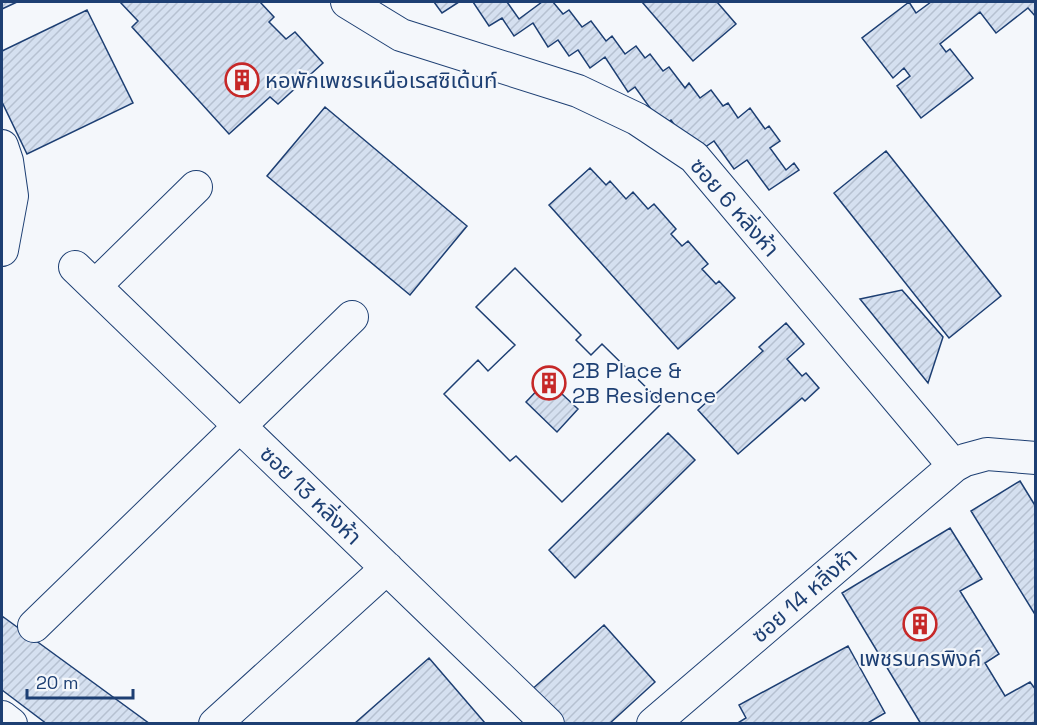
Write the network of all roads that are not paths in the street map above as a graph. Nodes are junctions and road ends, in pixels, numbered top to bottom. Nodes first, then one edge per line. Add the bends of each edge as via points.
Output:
1 (347, 2) edge
2 (2, 146) edge
3 (196, 187) dead end
4 (2, 249) edge
5 (352, 317) dead end
6 (240, 426) junction
7 (1035, 458) edge
8 (954, 466) junction
9 (387, 568) junction
10 (34, 626) dead end
11 (2, 717) edge
12 (11, 723) edge
13 (215, 723) edge
14 (548, 723) edge
15 (653, 723) edge

1 - 8 street, ซอย 6 หลิ่งห้า via 401,35 578,91 637,119 694,157
2 - 4 street via 12,196
3 - 6 street, ซอย 13 หลิ่งห้า via 85,276
5 - 6 street
6 - 9 street, ซอย 13 หลิ่งห้า
6 - 10 street
7 - 8 street, ซอย 14 หลิ่งห้า via 987,454
8 - 15 street, ซอย 14 หลิ่งห้า
9 - 13 street
9 - 14 street, ซอย 13 หลิ่งห้า
11 - 12 street

